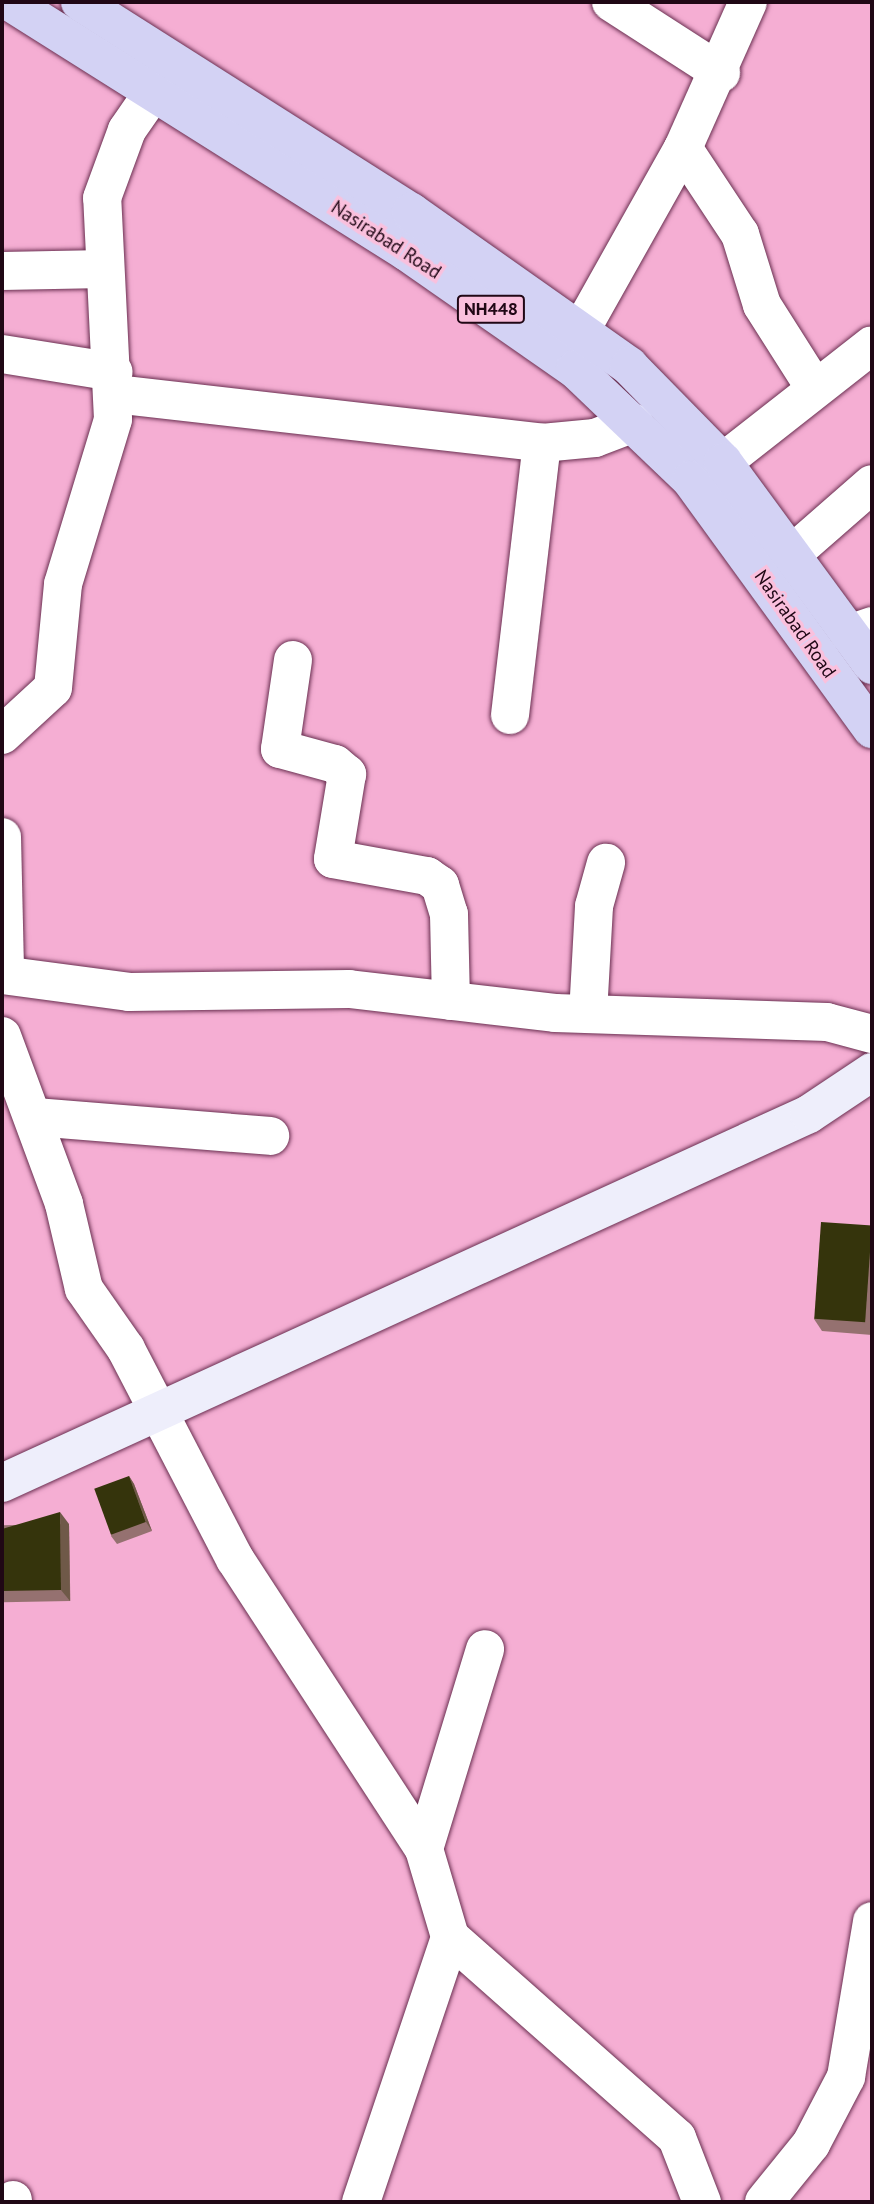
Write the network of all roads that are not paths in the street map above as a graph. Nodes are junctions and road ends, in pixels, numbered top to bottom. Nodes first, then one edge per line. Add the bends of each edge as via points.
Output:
1 (10, 2) edge
2 (80, 2) edge
3 (611, 2) edge
4 (748, 2) edge
5 (721, 73) junction
6 (154, 91) junction
7 (683, 148) junction
8 (105, 269) junction
9 (2, 271) edge
10 (582, 328) junction
11 (872, 345) edge
12 (2, 354) edge
13 (114, 383) junction
14 (814, 387) junction
15 (634, 423) junction
16 (542, 443) junction
17 (723, 462) junction
18 (872, 484) edge
19 (792, 554) junction
20 (861, 630) edge
21 (293, 660) dead end
22 (872, 666) edge
23 (510, 715) dead end
24 (872, 729) edge
25 (2, 735) edge
26 (2, 837) edge
27 (606, 863) dead end
28 (3, 974) edge
29 (451, 1001) junction
30 (588, 1014) junction
31 (872, 1034) edge
32 (2, 1036) edge
33 (872, 1072) edge
34 (872, 1100) edge
35 (808, 1114) junction
36 (34, 1117) junction
37 (270, 1136) dead end
38 (154, 1412) junction
39 (2, 1483) edge
40 (485, 1649) dead end
41 (424, 1849) junction
42 (872, 1921) edge
43 (450, 1937) junction
44 (361, 2202) edge
45 (702, 2202) edge
46 (764, 2202) edge

1 - 6 highway, Nasirabad Road / NH448
2 - 10 highway, Nasirabad Road / NH448
3 - 5 street
4 - 5 street
5 - 7 street
6 - 8 street via 127,130 103,198
6 - 15 highway, Nasirabad Road / NH448 via 516,326
7 - 10 street
7 - 14 street via 740,234 762,305
8 - 9 street
8 - 13 street
10 - 17 highway, Nasirabad Road / NH448 via 669,403
11 - 14 street
12 - 13 street
13 - 16 street
13 - 25 street via 109,444 63,584 53,688
14 - 17 street
15 - 16 street via 595,438
15 - 24 highway, Nasirabad Road / NH448 via 691,480
16 - 23 street
17 - 19 highway, Nasirabad Road / NH448
18 - 19 street
19 - 20 highway, Nasirabad Road / NH448
20 - 22 highway, Nasirabad Road / NH448
21 - 29 street via 280,749 335,764 347,774 333,859 427,876 439,885 449,914
26 - 28 street
27 - 30 street via 594,906
28 - 29 street via 129,992 349,989
29 - 30 street
30 - 31 street via 792,1020
32 - 36 street
33 - 35 main road
34 - 35 main road
35 - 38 main road
36 - 37 street
36 - 38 street via 84,1289 126,1349
38 - 39 main road
38 - 41 street via 235,1559
40 - 41 street
41 - 43 street
42 - 46 street via 846,2077 811,2144
43 - 44 street
43 - 45 street via 677,2138

